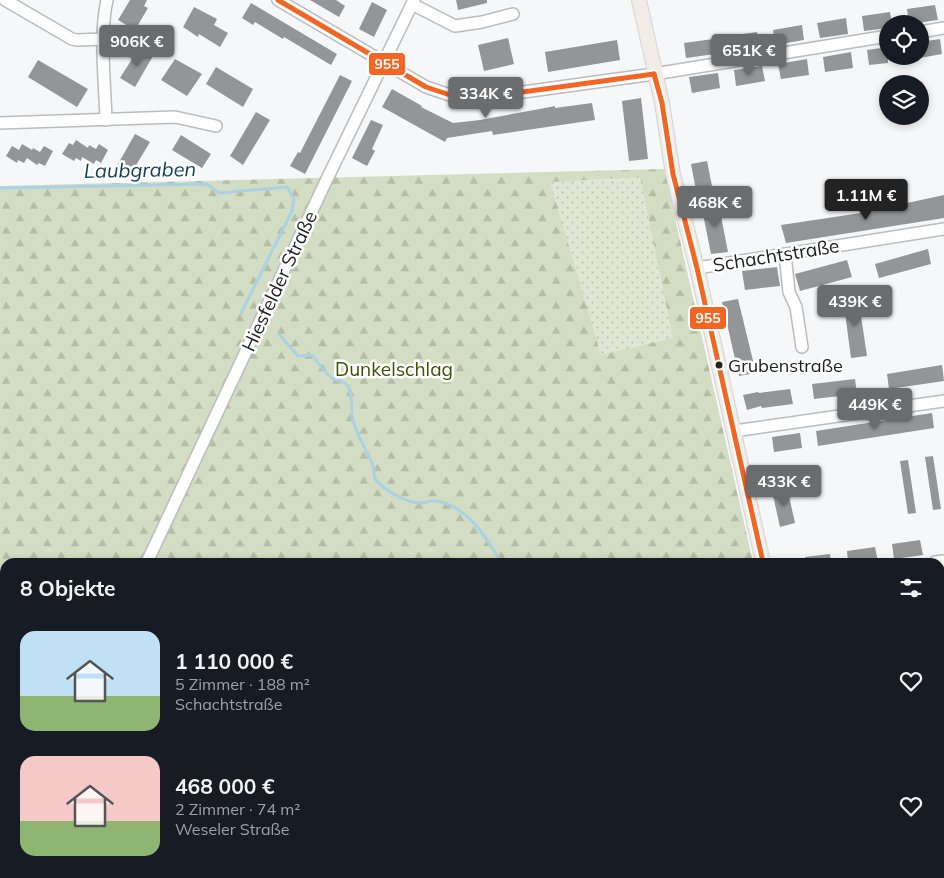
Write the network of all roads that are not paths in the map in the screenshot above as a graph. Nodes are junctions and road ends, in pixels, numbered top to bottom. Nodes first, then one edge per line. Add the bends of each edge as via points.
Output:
1 (6, 0) edge
2 (107, 0) edge
3 (278, 0) edge
4 (639, 0) edge
5 (413, 2) edge
6 (513, 14) dead end
7 (944, 28) edge
8 (929, 30) edge
9 (879, 37) edge
10 (104, 39) junction
11 (383, 62) junction
12 (654, 74) junction
13 (106, 120) junction
14 (0, 123) edge
15 (216, 126) dead end
16 (944, 230) edge
17 (785, 254) junction
18 (697, 268) junction
19 (802, 347) dead end
20 (944, 401) edge
21 (734, 432) junction
22 (149, 558) edge
23 (762, 558) edge

1 - 10 street via 72,39
2 - 10 street
3 - 11 street
4 - 12 main road
5 - 6 street via 455,26
5 - 11 street, Hiesfelder Straße
7 - 8 street
9 - 12 street
10 - 13 street
11 - 12 street via 426,87 465,97 494,96
11 - 22 street, Hiesfelder Straße
12 - 18 main road via 673,174
13 - 14 street
13 - 15 street via 175,117
16 - 17 street, Schachtstraße
17 - 18 street, Schachtstraße
17 - 19 street via 789,292 796,307
18 - 21 main road
20 - 21 street
21 - 23 main road

